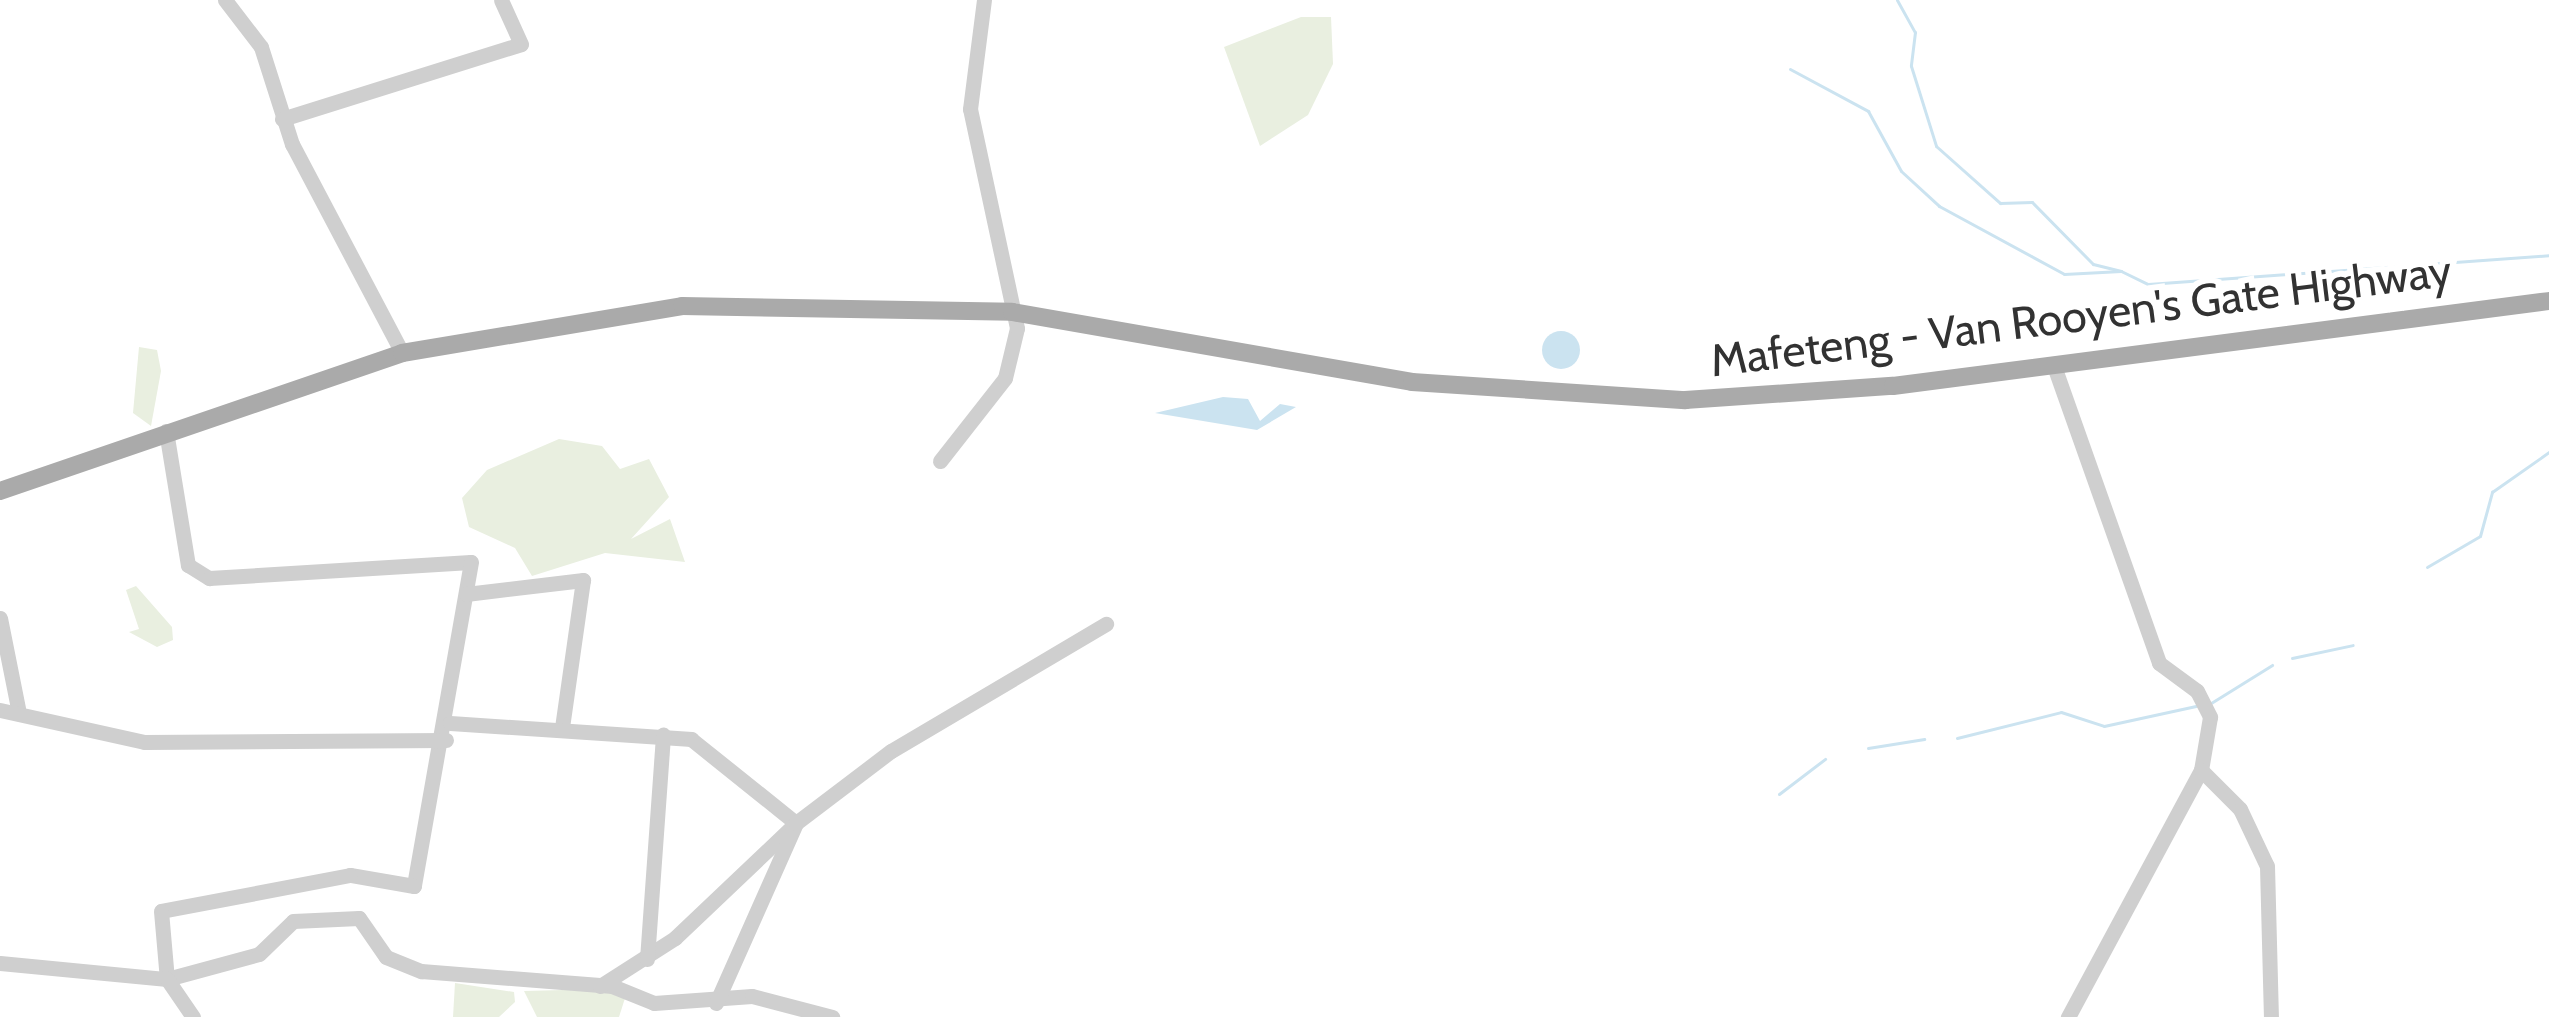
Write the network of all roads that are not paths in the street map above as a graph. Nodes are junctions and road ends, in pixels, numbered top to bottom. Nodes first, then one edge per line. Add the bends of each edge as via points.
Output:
1 (225, 0) edge
2 (501, 0) edge
3 (984, 0) edge
4 (282, 119) junction
5 (2549, 301) edge
6 (1012, 312) junction
7 (402, 352) junction
8 (2054, 366) junction
9 (166, 431) junction
10 (940, 461) dead end
11 (0, 491) edge
12 (466, 594) junction
13 (0, 617) edge
14 (1106, 624) dead end
15 (19, 708) junction
16 (0, 710) edge
17 (562, 728) junction
18 (448, 731) junction
19 (663, 735) junction
20 (2201, 770) junction
21 (796, 823) junction
22 (647, 959) junction
23 (0, 963) edge
24 (166, 979) junction
25 (600, 986) junction
26 (716, 1003) junction
27 (769, 1009) edge
28 (193, 1017) edge
29 (832, 1017) edge
30 (2068, 1017) edge
31 (2271, 1017) edge

1 - 4 street via 261,47
2 - 4 street via 521,44
3 - 6 street via 970,109
4 - 7 street
5 - 8 main road, Mafeteng - Van Rooyen's Gate Highway
6 - 7 main road, Mafeteng - Van Rooyen's Gate Highway via 682,306
6 - 8 main road, Mafeteng - Van Rooyen's Gate Highway via 1378,377 1601,398 1764,396
6 - 10 street via 1005,378
7 - 9 main road, Mafeteng - Van Rooyen's Gate Highway
8 - 20 street via 2159,663 2198,691 2210,718
9 - 11 main road, Mafeteng - Van Rooyen's Gate Highway
9 - 12 street via 188,565 209,578 471,562
12 - 17 street via 583,580
12 - 18 street
13 - 15 street
14 - 21 street via 891,751
15 - 16 street
15 - 18 street via 144,742
17 - 18 street
17 - 19 street
18 - 24 street via 415,886 350,875 161,911
19 - 21 street via 731,765
19 - 22 street
20 - 30 street
20 - 31 street via 2240,809 2267,866
21 - 22 street
21 - 26 street
22 - 25 street
23 - 24 street
24 - 25 street via 259,954 293,921 359,918 400,967
24 - 28 street
25 - 26 street via 654,1004
26 - 27 street
27 - 29 street

